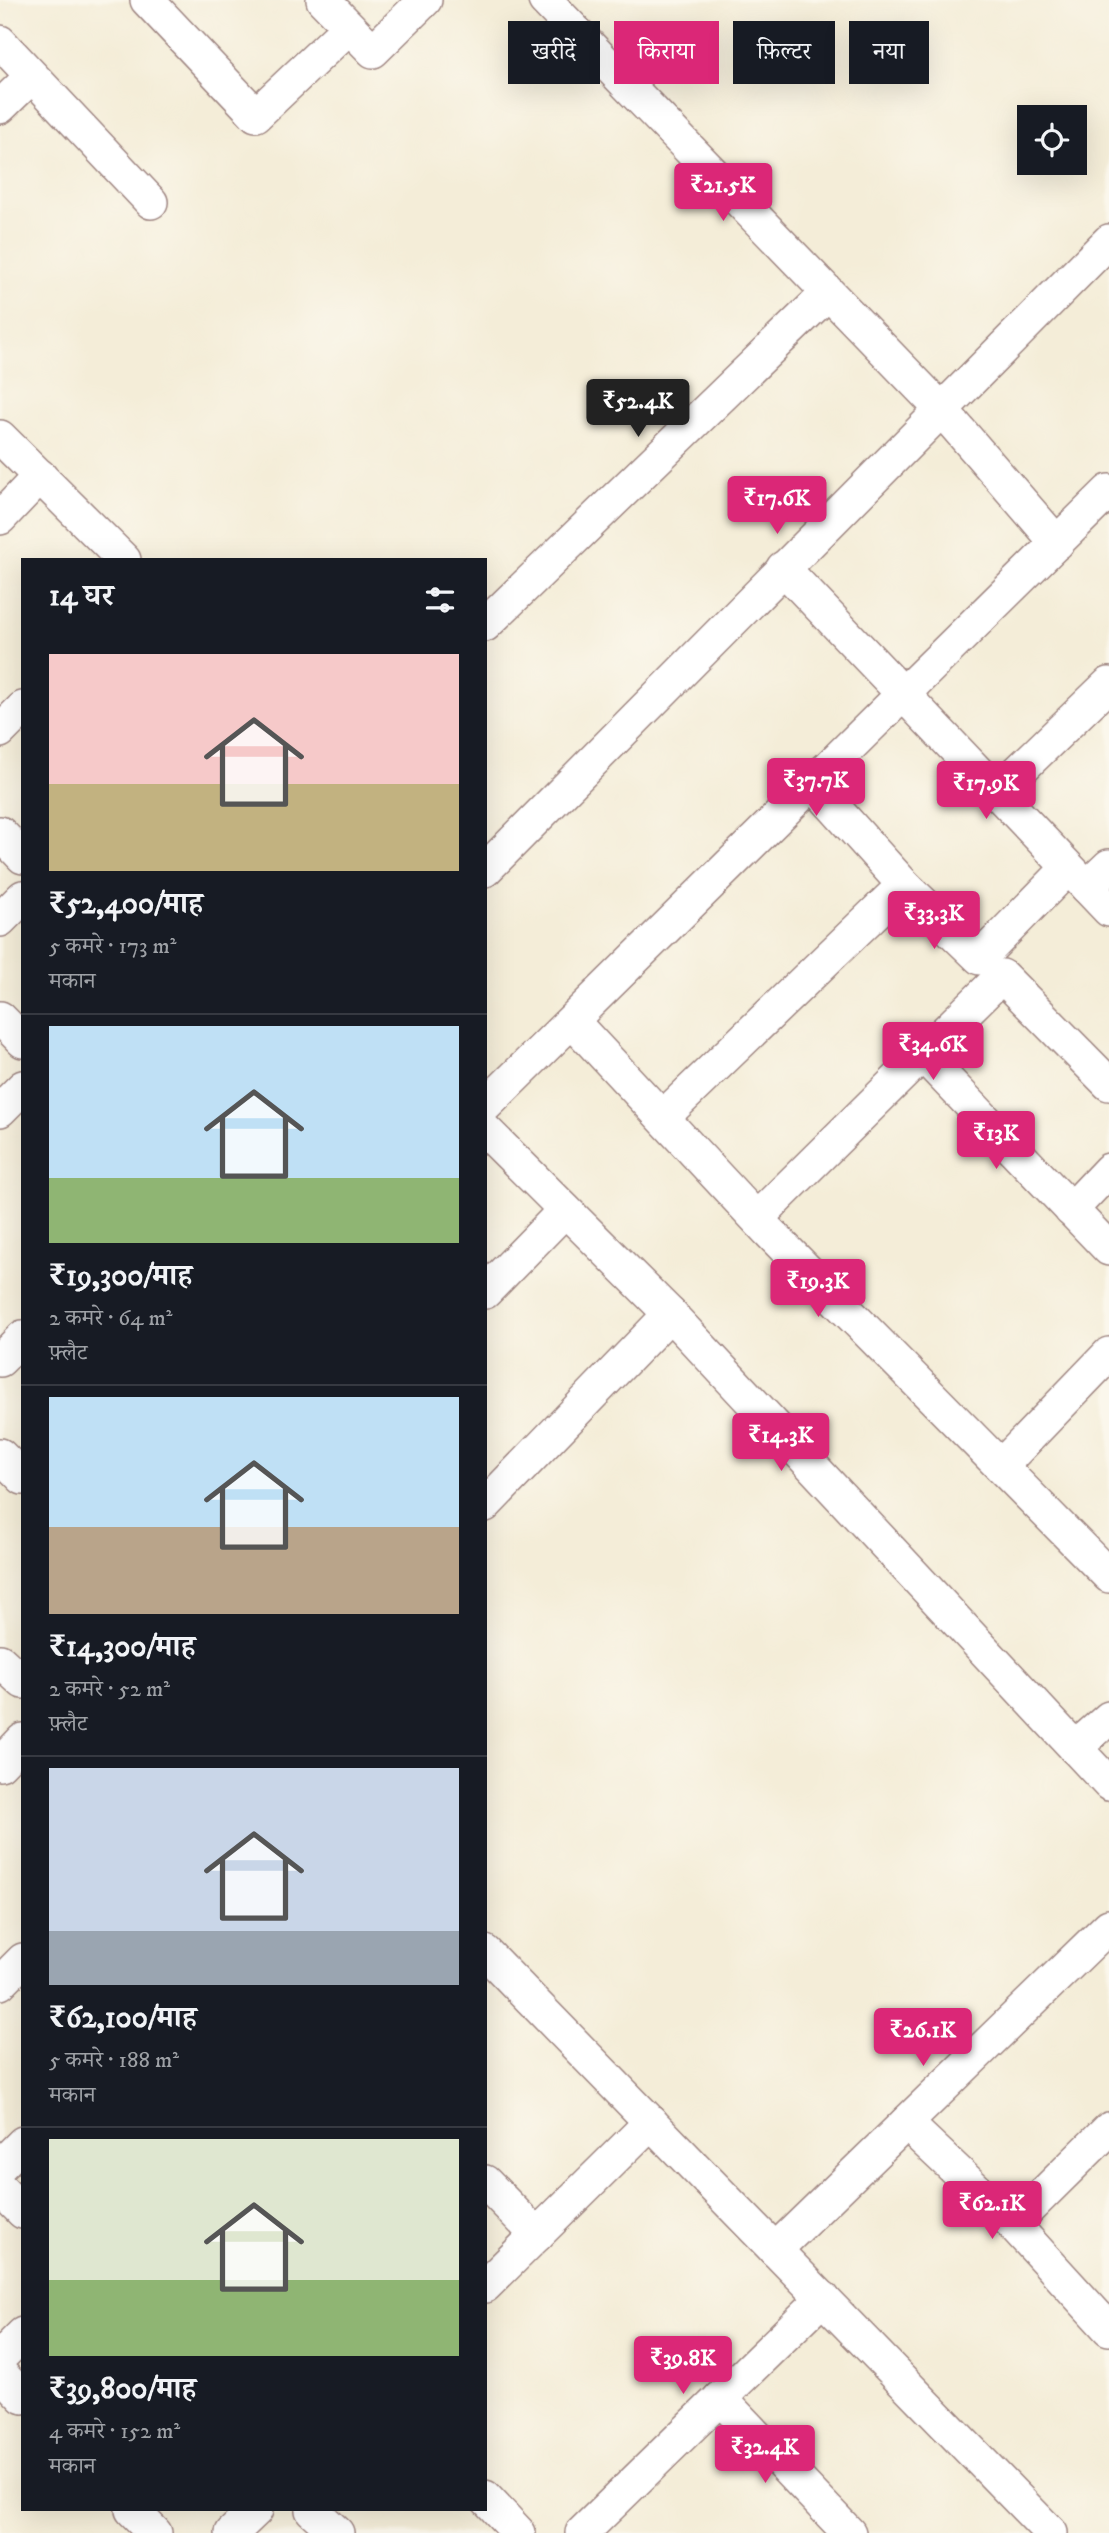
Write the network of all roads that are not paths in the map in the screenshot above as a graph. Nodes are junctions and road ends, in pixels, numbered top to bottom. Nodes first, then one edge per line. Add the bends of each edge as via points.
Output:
1 (147, 0) edge
2 (323, 0) edge
3 (425, 0) edge
4 (545, 0) edge
5 (349, 27) junction
6 (0, 43) edge
7 (31, 77) junction
8 (0, 107) edge
9 (151, 202) dead end
10 (1109, 242) edge
11 (828, 293) junction
12 (941, 409) junction
13 (0, 437) edge
14 (40, 476) junction
15 (1109, 491) edge
16 (0, 518) edge
17 (1057, 542) junction
18 (122, 558) edge
19 (783, 568) junction
20 (487, 623) edge
21 (1109, 684) edge
22 (904, 693) junction
23 (21, 710) edge
24 (0, 731) edge
25 (812, 783) junction
26 (997, 792) junction
27 (0, 833) edge
28 (21, 855) edge
29 (487, 868) edge
30 (1093, 883) edge
31 (904, 885) junction
32 (21, 899) edge
33 (0, 920) edge
34 (0, 1018) edge
35 (572, 1021) junction
36 (21, 1039) edge
37 (922, 1054) junction
38 (1109, 1084) edge
39 (21, 1089) edge
40 (487, 1104) edge
41 (0, 1110) edge
42 (663, 1117) junction
43 (487, 1132) edge
44 (1109, 1170) edge
45 (565, 1210) junction
46 (1071, 1210) junction
47 (757, 1218) junction
48 (1109, 1249) edge
49 (487, 1290) edge
50 (670, 1314) junction
51 (21, 1339) edge
52 (1109, 1354) edge
53 (0, 1360) edge
54 (0, 1455) edge
55 (1001, 1466) junction
56 (21, 1476) edge
57 (487, 1503) edge
58 (1103, 1558) edge
59 (0, 1661) edge
60 (21, 1680) edge
61 (1109, 1718) edge
62 (21, 1742) edge
63 (1075, 1748) junction
64 (0, 1764) edge
65 (1109, 1784) edge
66 (1109, 1926) edge
67 (487, 1954) edge
68 (21, 1962) edge
69 (0, 1983) edge
70 (651, 2122) junction
71 (906, 2123) junction
72 (1109, 2129) edge
73 (21, 2145) edge
74 (0, 2166) edge
75 (487, 2184) edge
76 (0, 2189) edge
77 (21, 2210) edge
78 (1013, 2224) junction
79 (537, 2235) junction
80 (775, 2250) junction
81 (487, 2284) edge
82 (823, 2298) junction
83 (1104, 2315) edge
84 (21, 2336) edge
85 (0, 2357) edge
86 (0, 2373) edge
87 (21, 2395) edge
88 (720, 2398) junction
89 (487, 2499) edge
90 (133, 2511) edge
91 (256, 2511) edge
92 (313, 2511) edge
93 (155, 2533) edge
94 (232, 2533) edge
95 (337, 2533) edge
96 (519, 2533) edge
97 (582, 2533) edge
98 (849, 2533) edge
99 (1051, 2533) edge

1 - 5 street via 256,115
2 - 5 street
3 - 5 street via 373,51
4 - 11 street
6 - 7 street
7 - 8 street
7 - 9 street
10 - 12 street
11 - 12 street
11 - 20 street
12 - 17 street
12 - 19 street
13 - 14 street
14 - 16 street
14 - 18 street
15 - 17 street
17 - 22 street
19 - 22 street
19 - 29 street
21 - 26 street
22 - 25 street
22 - 26 street
23 - 24 street
25 - 31 street
25 - 35 street
26 - 30 street
27 - 28 street
30 - 31 street via 980,958
31 - 42 street
32 - 33 street
34 - 36 street
35 - 40 street
35 - 42 street
37 - 38 street via 1002,976
37 - 46 street
37 - 47 street
39 - 41 street
42 - 47 street
43 - 45 street
44 - 46 street
45 - 49 street
45 - 50 street
46 - 48 street
47 - 55 street
50 - 57 street
50 - 63 street
51 - 53 street
52 - 55 street
54 - 56 street
55 - 58 street
59 - 60 street
61 - 63 street
62 - 64 street
63 - 65 street
66 - 71 street
67 - 70 street
68 - 69 street
70 - 79 street
70 - 80 street
71 - 78 street
71 - 80 street
72 - 78 street
73 - 74 street
75 - 79 street
76 - 77 street
78 - 83 street
79 - 81 street
80 - 82 street
82 - 88 street
82 - 99 street
84 - 85 street
86 - 87 street
88 - 97 street
88 - 98 street
89 - 96 street
90 - 93 street
91 - 94 street
92 - 95 street

